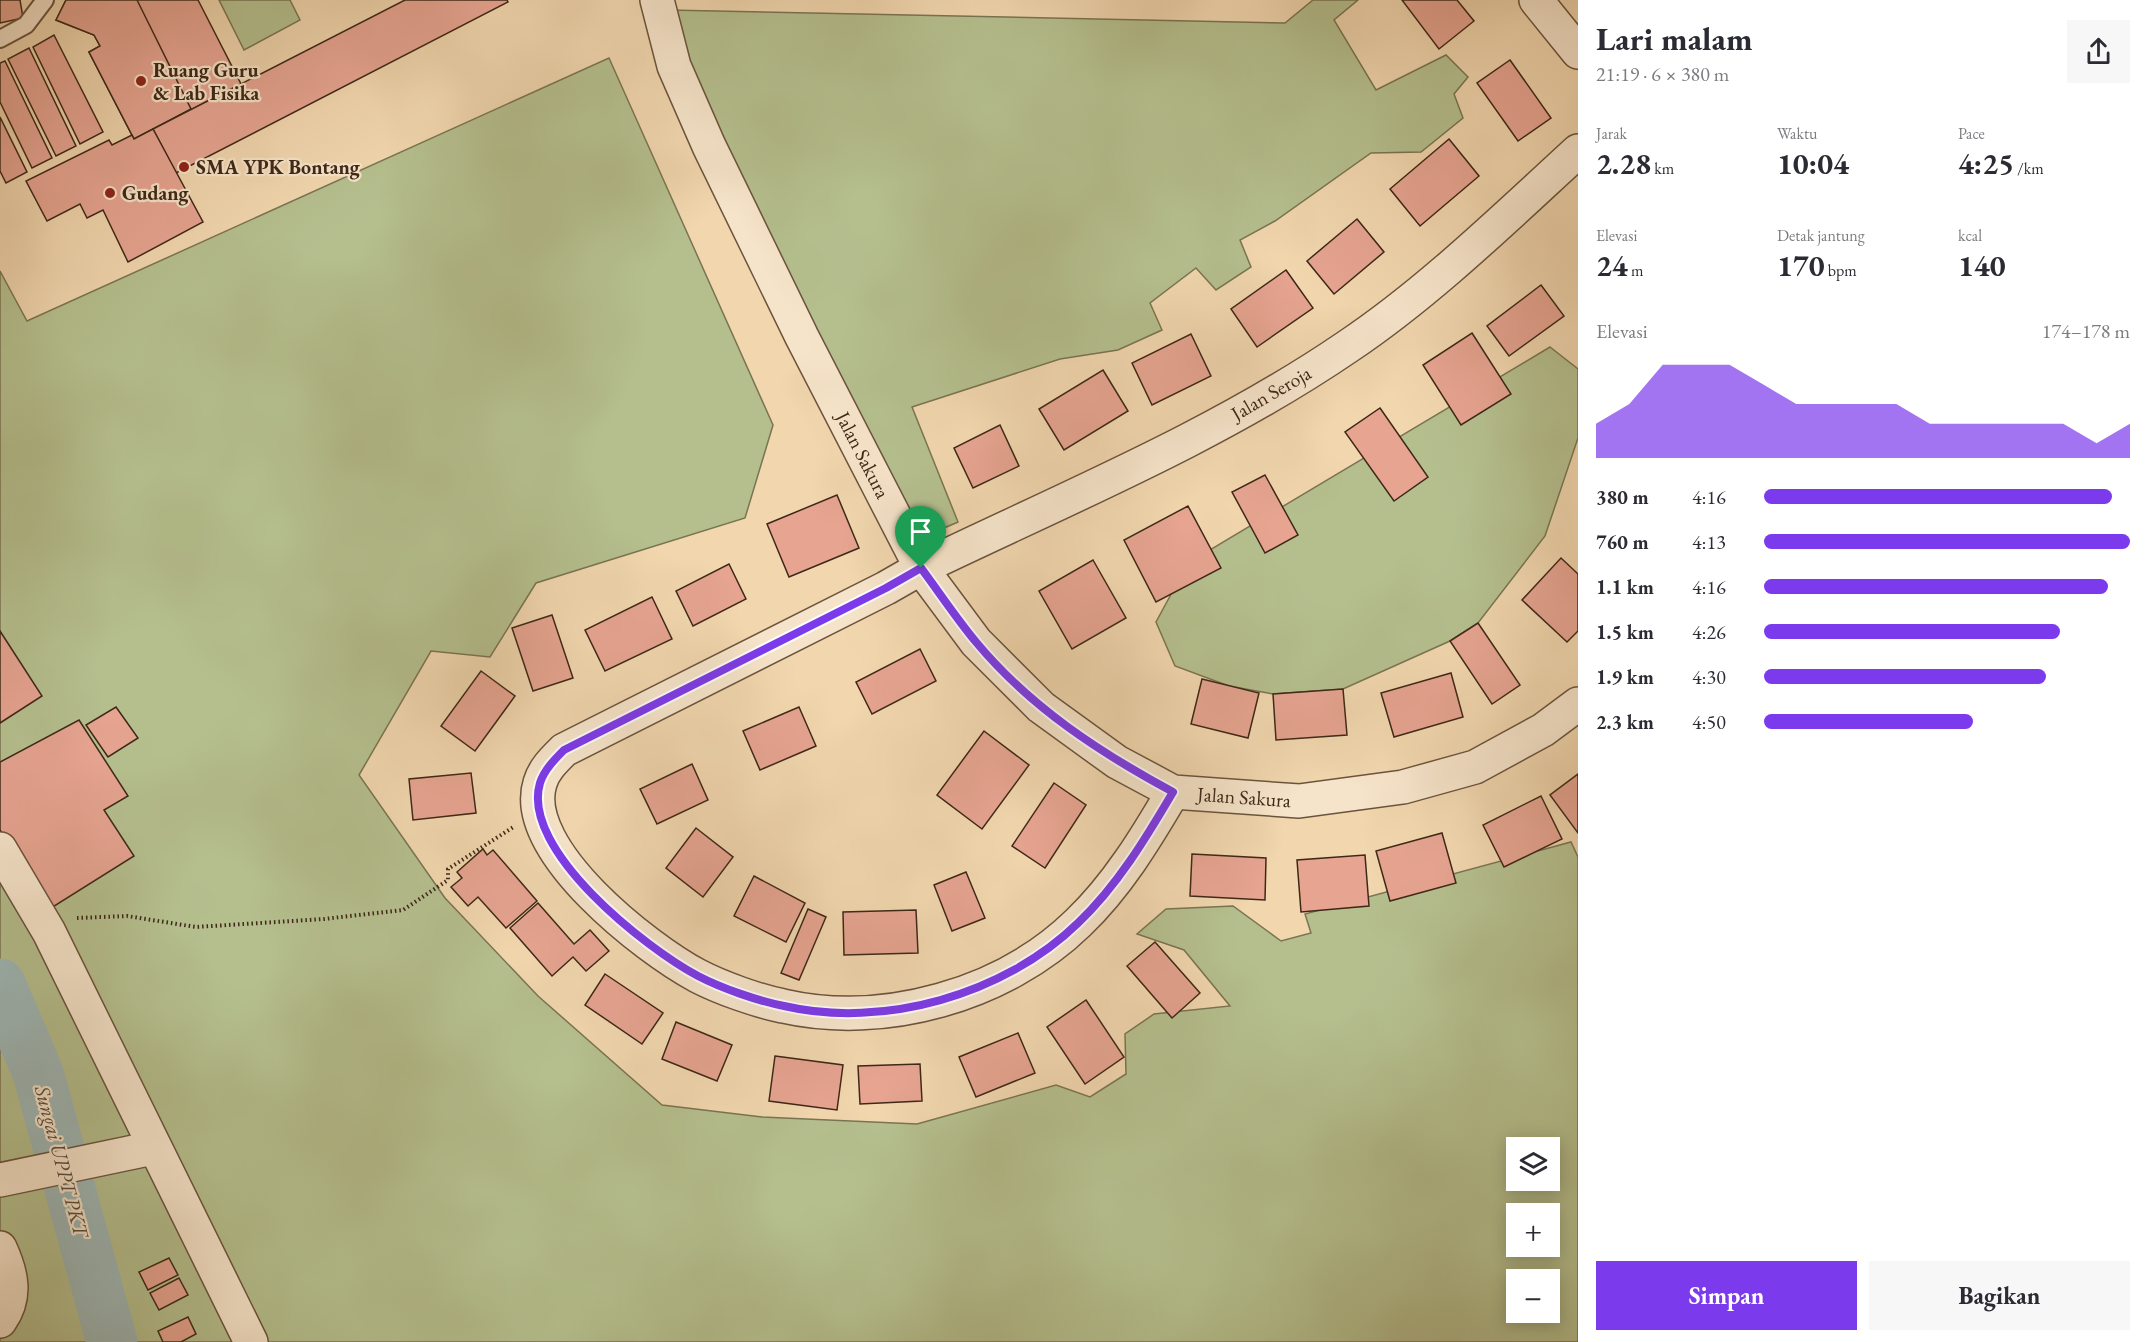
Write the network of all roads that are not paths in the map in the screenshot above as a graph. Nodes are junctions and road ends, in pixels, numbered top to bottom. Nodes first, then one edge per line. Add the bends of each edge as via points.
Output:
1 (45, 0) edge
2 (657, 0) edge
3 (1536, 0) edge
4 (0, 39) edge
5 (1578, 52) edge
6 (1578, 151) edge
7 (921, 568) junction
8 (1578, 704) edge
9 (1173, 792) junction
10 (0, 849) edge
11 (153, 1148) junction
12 (0, 1180) edge
13 (0, 1248) edge
14 (0, 1321) edge
15 (251, 1342) edge

1 - 4 lane via 26,25
2 - 7 street, Jalan Sakura via 674,66 709,146 802,338
3 - 5 street
6 - 7 street, Jalan Seroja via 1429,283 1348,347 1196,436
7 - 9 street, Jalan Sakura via 976,642 1041,707 1117,762
7 - 9 street, Jalan Seroja via 564,750 540,783 540,810 552,846 579,881 655,949 699,977 783,1006 820,1012 881,1011 920,1005 976,988 1027,962 1077,924 1106,892 1147,837
8 - 9 street, Jalan Sakura via 1543,730 1475,766 1403,787 1299,801
10 - 11 street via 49,932
11 - 12 street
11 - 15 street
13 - 14 street via 7,1262 10,1307

